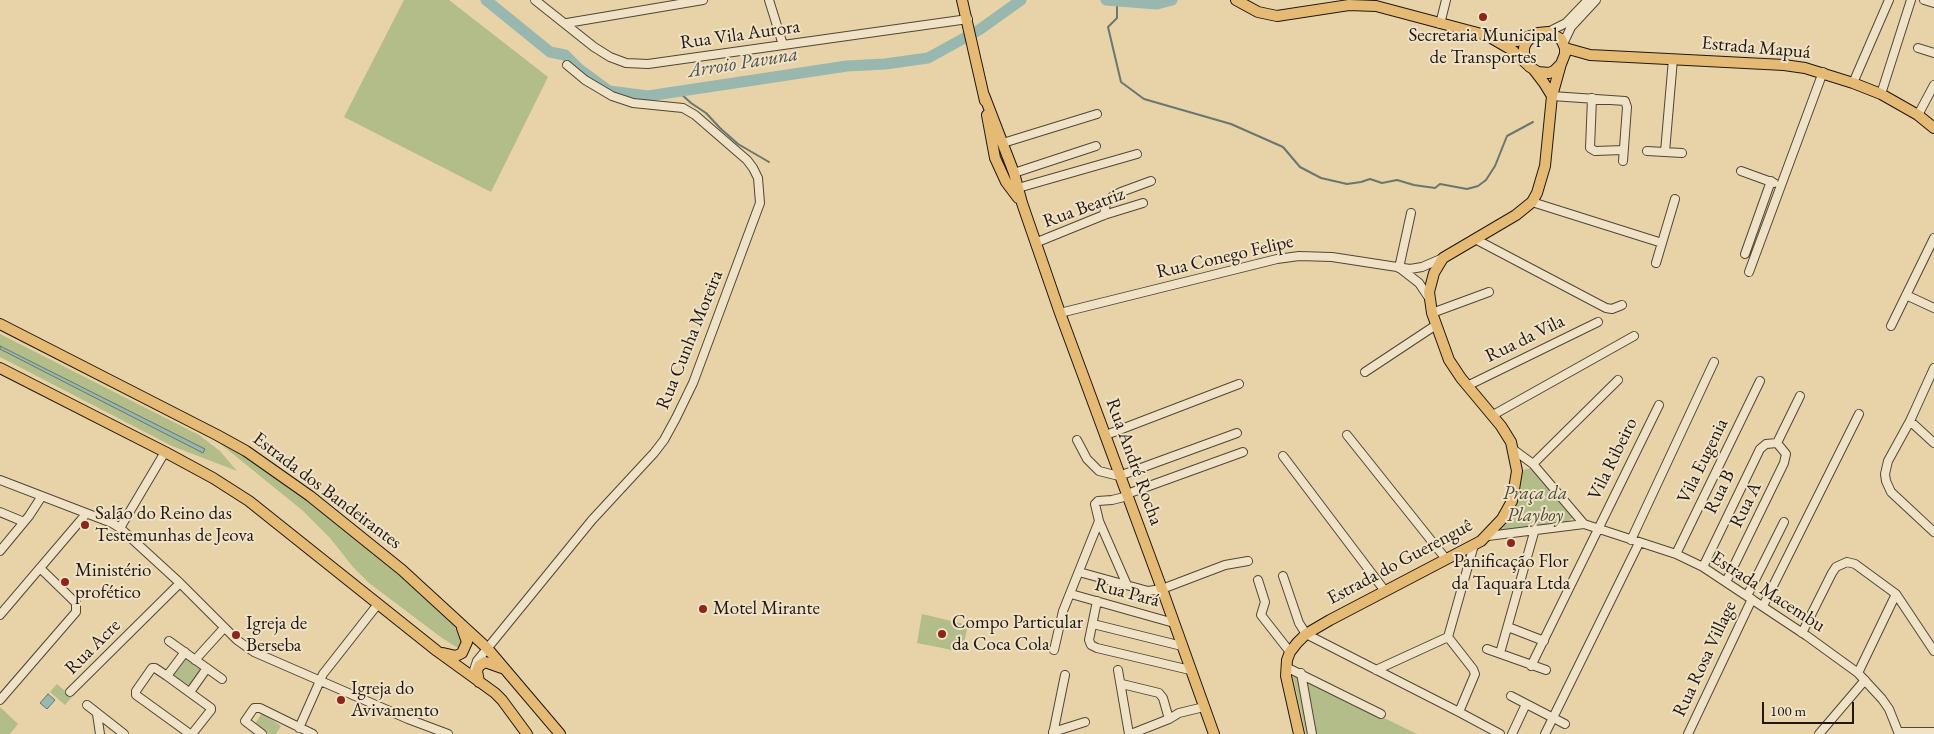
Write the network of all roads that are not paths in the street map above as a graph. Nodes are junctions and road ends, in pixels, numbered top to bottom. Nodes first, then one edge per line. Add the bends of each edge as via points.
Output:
1 (535, 0) edge
2 (703, 0) edge
3 (769, 0) edge
4 (962, 0) edge
5 (1236, 0) edge
6 (1446, 0) edge
7 (1588, 0) edge
8 (1596, 0) edge
9 (1889, 0) edge
10 (1911, 0) edge
11 (1924, 0) edge
12 (1375, 3) edge
13 (1934, 3) edge
14 (968, 20) junction
15 (566, 23) junction
16 (1440, 24) junction
17 (1548, 32) junction
18 (1534, 35) junction
19 (1493, 39) junction
20 (783, 45) junction
21 (1564, 46) junction
22 (1918, 48) dead end
23 (1934, 53) edge
24 (1590, 55) junction
25 (1672, 59) junction
26 (1562, 62) junction
27 (567, 65) dead end
28 (1531, 67) junction
29 (1823, 72) junction
30 (1853, 82) junction
31 (1934, 85) edge
32 (1881, 94) junction
33 (984, 95) junction
34 (1552, 96) junction
35 (1592, 98) junction
36 (1097, 114) dead end
37 (1918, 115) junction
38 (1934, 128) edge
39 (1003, 143) junction
40 (1096, 146) dead end
41 (1623, 150) junction
42 (1647, 150) dead end
43 (1665, 152) junction
44 (1682, 153) dead end
45 (1137, 154) dead end
46 (1623, 161) dead end
47 (1741, 171) dead end
48 (1014, 173) junction
49 (1152, 181) dead end
50 (1771, 182) junction
51 (1780, 185) junction
52 (1018, 188) junction
53 (1676, 199) dead end
54 (1532, 202) junction
55 (1022, 203) junction
56 (1143, 203) dead end
57 (1411, 213) dead end
58 (1104, 215) junction
59 (1934, 238) edge
60 (1475, 239) junction
61 (1035, 243) junction
62 (1662, 243) junction
63 (1745, 254) dead end
64 (1443, 258) junction
65 (1656, 263) dead end
66 (1399, 268) junction
67 (1419, 268) junction
68 (1749, 272) dead end
69 (1432, 279) junction
70 (1420, 283) junction
71 (1489, 292) dead end
72 (1906, 295) junction
73 (1428, 298) junction
74 (1622, 305) dead end
75 (1934, 308) edge
76 (1432, 313) junction
77 (1060, 314) junction
78 (1598, 322) dead end
79 (0, 324) edge
80 (1436, 325) junction
81 (1890, 326) dead end
82 (1634, 336) dead end
83 (1714, 362) dead end
84 (0, 368) edge
85 (1934, 368) edge
86 (1365, 372) dead end
87 (1618, 380) dead end
88 (1760, 381) dead end
89 (1239, 384) dead end
90 (1467, 386) junction
91 (1800, 396) dead end
92 (1659, 404) dead end
93 (1493, 414) junction
94 (1859, 414) dead end
95 (1910, 422) junction
96 (1236, 433) dead end
97 (1106, 435) junction
98 (1346, 435) dead end
99 (1077, 440) dead end
100 (1777, 443) junction
101 (1934, 443) edge
102 (1514, 450) junction
103 (165, 452) junction
104 (1243, 452) dead end
105 (1282, 456) dead end
106 (1533, 464) junction
107 (1119, 476) junction
108 (0, 480) edge
109 (1128, 495) junction
110 (42, 496) junction
111 (0, 512) edge
112 (86, 514) junction
113 (1099, 521) junction
114 (24, 522) junction
115 (1784, 522) dead end
116 (1584, 524) junction
117 (120, 528) junction
118 (1535, 529) junction
119 (1597, 529) junction
120 (1934, 532) edge
121 (0, 536) edge
122 (1488, 536) junction
123 (1631, 540) junction
124 (9, 541) junction
125 (1640, 543) junction
126 (1474, 545) junction
127 (0, 552) edge
128 (1676, 554) junction
129 (1446, 559) junction
130 (1248, 561) dead end
131 (1703, 567) junction
132 (40, 568) junction
133 (1079, 572) junction
134 (1283, 576) dead end
135 (1258, 580) dead end
136 (1726, 582) junction
137 (180, 583) junction
138 (1127, 585) junction
139 (1162, 588) junction
140 (1385, 591) junction
141 (1071, 594) junction
142 (1896, 594) junction
143 (1750, 598) junction
144 (1097, 601) junction
145 (378, 604) junction
146 (1763, 606) junction
147 (0, 615) edge
148 (1174, 623) junction
149 (460, 624) junction
150 (1093, 624) junction
151 (1508, 627) junction
152 (224, 628) junction
153 (1802, 633) junction
154 (1306, 634) junction
155 (1448, 637) junction
156 (169, 641) dead end
157 (1544, 641) junction
158 (1182, 646) junction
159 (487, 648) junction
160 (1488, 648) dead end
161 (1054, 650) dead end
162 (437, 651) junction
163 (185, 652) junction
164 (1290, 652) junction
165 (1934, 652) edge
166 (1500, 653) junction
167 (195, 660) junction
168 (1531, 666) junction
169 (1286, 667) junction
170 (207, 668) junction
171 (506, 670) junction
172 (1118, 670) dead end
173 (1190, 670) junction
174 (1376, 670) junction
175 (1546, 670) dead end
176 (1301, 673) junction
177 (1858, 673) junction
178 (1064, 675) dead end
179 (167, 676) junction
180 (222, 678) dead end
181 (476, 680) junction
182 (1865, 680) junction
183 (320, 681) junction
184 (1122, 684) junction
185 (70, 692) dead end
186 (190, 692) junction
187 (1511, 696) dead end
188 (0, 700) edge
189 (1526, 704) junction
190 (87, 705) dead end
191 (1204, 706) junction
192 (1459, 712) junction
193 (97, 714) junction
194 (1381, 714) dead end
195 (1553, 717) junction
196 (1169, 719) junction
197 (1085, 722) dead end
198 (1564, 724) dead end
199 (297, 726) junction
200 (1934, 732) edge
201 (1053, 733) edge
202 (1899, 733) edge
203 (100, 734) edge
204 (124, 734) edge
205 (191, 734) edge
206 (262, 734) edge
207 (290, 734) edge
208 (313, 734) edge
209 (448, 734) edge
210 (527, 734) edge
211 (560, 734) edge
212 (1130, 734) edge
213 (1214, 734) edge
214 (1299, 734) edge
215 (1312, 734) edge
216 (1500, 734) edge
217 (1512, 734) edge
218 (1545, 734) edge
219 (1688, 734) edge
220 (1819, 734) edge

1 - 15 street, Rua Vila Aurora
2 - 15 street
3 - 20 street
4 - 14 main road, Rua André Rocha
5 - 12 main road via 1258,12 1277,16
6 - 16 street
7 - 17 street via 1566,23
8 - 21 street via 1571,27
9 - 30 street
10 - 32 street
11 - 13 street
12 - 16 main road
14 - 20 street, Rua Vila Aurora
14 - 33 main road, Rua André Rocha
15 - 20 street, Rua Vila Aurora via 594,47 626,63 648,64
16 - 19 main road
17 - 18 main road
17 - 21 main road via 1557,36
18 - 19 main road via 1517,41
18 - 28 main road via 1524,48
19 - 28 main road
21 - 24 main road, Estrada Mapuá
21 - 26 main road
22 - 23 street
24 - 25 main road, Estrada Mapuá
24 - 26 main road, Estrada Mapuá
25 - 29 main road, Estrada Mapuá via 1784,65
25 - 43 street
26 - 28 main road via 1543,73
26 - 34 main road
27 - 159 street, Rua Cunha Moreira via 601,90 622,100 678,107 695,115 754,168 760,203 693,383 664,440 592,520
28 - 34 main road
29 - 30 main road, Estrada Mapuá
29 - 51 street
30 - 32 main road, Estrada Mapuá
31 - 37 street
32 - 37 main road, Estrada Mapuá
33 - 39 main road, Rua André Rocha
33 - 55 main road, Rua André Rocha via 993,153 1006,182
34 - 35 street
34 - 54 main road via 1544,171
35 - 41 street via 1626,102
35 - 41 street via 1590,148
36 - 39 street
37 - 38 main road, Estrada Mapuá
39 - 48 main road, Rua André Rocha
40 - 48 street
41 - 46 street
42 - 43 street
43 - 44 street
45 - 52 street
47 - 50 street
48 - 52 main road, Rua André Rocha
49 - 58 street via 1113,196 1106,203
50 - 51 street
50 - 63 street
51 - 68 street
52 - 55 main road, Rua André Rocha
53 - 62 street
54 - 60 main road
54 - 62 street
55 - 61 main road, Rua André Rocha
56 - 58 street, Rua Beatriz
57 - 66 street
58 - 61 street, Rua Beatriz
59 - 72 street
60 - 64 main road
60 - 74 street via 1606,308
61 - 77 main road, Rua André Rocha
62 - 65 street
64 - 67 street, Rua Conego Felipe
64 - 69 main road, Estrada do Guerenguê
66 - 67 street, Rua Conego Felipe
66 - 70 street, Rua Conego Felipe
66 - 77 street, Rua Conego Felipe via 1332,256 1299,256
67 - 69 street via 1430,272
69 - 70 street via 1426,284
69 - 73 main road, Estrada do Guerenguê
70 - 73 street, Rua Conego Felipe
71 - 76 street
72 - 75 street
72 - 81 street
73 - 76 main road, Estrada do Guerenguê
76 - 80 main road, Estrada do Guerenguê
77 - 97 main road, Rua André Rocha
78 - 90 street, Rua da Vila
79 - 149 main road, Estrada dos Bandeirantes via 246,451 310,496 402,570
80 - 86 street
80 - 90 main road, Estrada do Guerenguê via 1449,360
82 - 93 street
83 - 123 street
84 - 103 main road
85 - 95 street
87 - 106 street
88 - 128 street, Vila Eugenia
89 - 97 street
90 - 93 main road, Estrada do Guerenguê
91 - 100 street
92 - 119 street, Vila Ribeiro
93 - 102 main road, Estrada do Guerenguê
94 - 146 street
95 - 101 street
95 - 120 street via 1888,461 1886,481 1891,492
96 - 107 street
97 - 107 main road, Rua André Rocha
98 - 129 street
99 - 107 street via 1087,459 1099,471
100 - 131 street, Rua B via 1766,444 1760,449
100 - 136 street, Rua A via 1786,454 1784,463
102 - 106 street, Estrada Macembu
102 - 122 main road, Estrada do Guerenguê via 1517,471 1512,501
103 - 117 street
103 - 145 main road via 249,501
104 - 109 street
105 - 140 street
106 - 116 street, Estrada Macembu
107 - 109 main road, Rua André Rocha
108 - 110 street
109 - 113 street via 1096,501
109 - 139 main road, Rua André Rocha
110 - 112 street
110 - 114 street
111 - 114 street
112 - 117 street
112 - 132 street
113 - 133 street
113 - 138 street
114 - 124 street
115 - 143 street, Rua Rosa Village
116 - 118 street, Estrada Macembu
116 - 119 street, Estrada Macembu
117 - 137 street
118 - 122 street, Estrada Macembu
118 - 151 street
119 - 123 street, Estrada Macembu
119 - 157 street, Vila Ribeiro
121 - 124 street
122 - 126 main road, Estrada do Guerenguê
123 - 125 street, Estrada Macembu
124 - 127 street
125 - 128 street, Estrada Macembu
125 - 195 street
126 - 129 main road, Estrada do Guerenguê
126 - 155 street
128 - 131 street, Estrada Macembu
129 - 140 main road, Estrada do Guerenguê
130 - 139 street via 1225,565
131 - 136 street, Estrada Macembu
132 - 147 street
132 - 188 street via 76,603 76,612
133 - 138 street
133 - 141 street
134 - 154 street
135 - 164 street via 1265,602 1261,615
136 - 143 street, Estrada Macembu
137 - 152 street
137 - 185 street, Rua Acre
138 - 139 street via 1148,591
139 - 148 main road, Rua André Rocha
140 - 154 main road, Estrada do Guerenguê
141 - 144 street, Rua Pará
141 - 161 street via 1063,611
142 - 153 street via 1855,564 1841,564 1832,573
142 - 165 street
142 - 177 street
143 - 146 street, Estrada Macembu
143 - 219 street, Rua Rosa Village
144 - 148 street, Rua Pará
144 - 150 street
145 - 162 main road
145 - 183 street
146 - 153 street, Estrada Macembu
148 - 158 main road, Rua André Rocha
149 - 159 main road, Estrada dos Bandeirantes
149 - 162 main road via 467,642 462,653 454,656
150 - 158 street
150 - 173 street via 1089,640 1093,647
151 - 157 street
151 - 166 street
152 - 167 street
152 - 183 street via 254,652
153 - 177 street, Estrada Macembu
154 - 164 main road, Estrada do Guerenguê
154 - 174 street
155 - 174 street
155 - 192 street via 1475,674
156 - 163 street
157 - 168 street, Vila Ribeiro
158 - 173 main road, Rua André Rocha
159 - 171 main road, Estrada dos Bandeirantes
159 - 181 street, Rua Cunha Moreira via 475,663
160 - 166 street
162 - 181 main road
163 - 167 street
163 - 179 street
164 - 169 main road, Estrada do Guerenguê
166 - 168 street
167 - 170 street
168 - 175 street
169 - 176 street
169 - 214 main road, Estrada do Guerenguê
170 - 180 street
170 - 186 street
171 - 181 main road via 485,662 479,666
171 - 211 main road, Estrada dos Bandeirantes
172 - 184 street
173 - 191 main road, Rua André Rocha
174 - 192 street
176 - 194 street
176 - 215 street
177 - 182 street, Estrada Macembu
178 - 201 street
179 - 186 street
179 - 205 street via 152,668 135,694
181 - 210 main road via 502,700
182 - 202 street, Estrada Macembu via 1882,699
182 - 220 street
183 - 199 street
183 - 209 street
184 - 196 street via 1159,693
184 - 212 street
186 - 205 street via 211,709
187 - 189 street
189 - 195 street
189 - 217 street
190 - 193 street
191 - 196 street
191 - 213 main road, Rua André Rocha
192 - 216 street
193 - 203 street
193 - 204 street
195 - 198 street
195 - 218 street
196 - 212 street
197 - 201 street
199 - 206 street via 260,708 252,710 245,720
199 - 207 street
199 - 208 street
200 - 202 street

